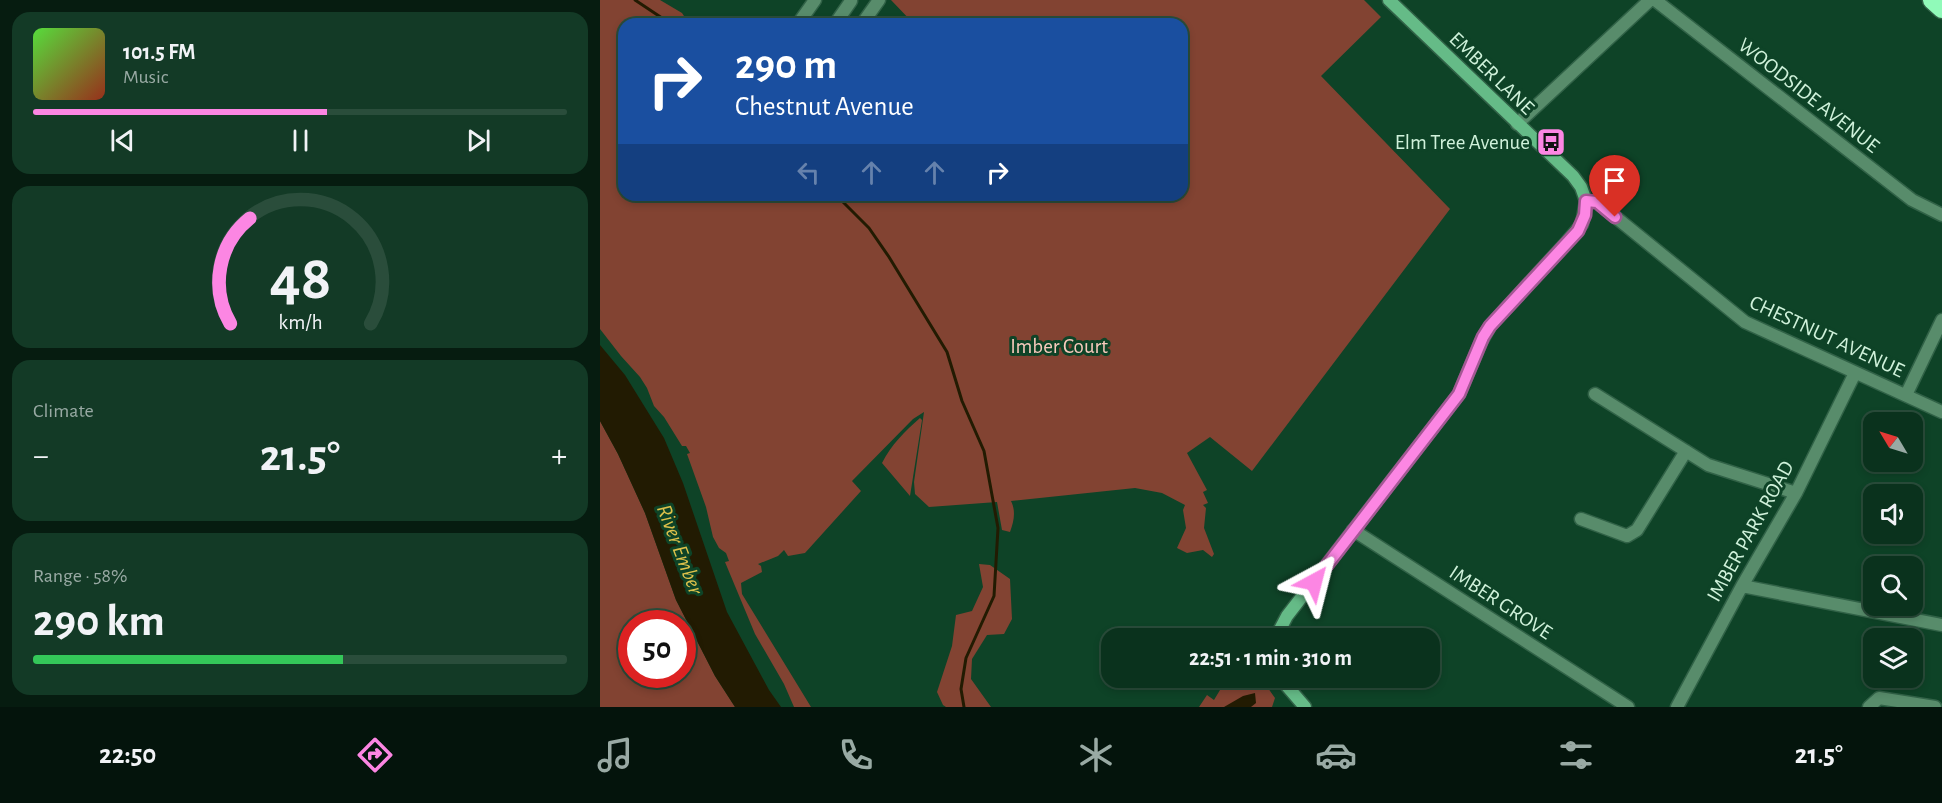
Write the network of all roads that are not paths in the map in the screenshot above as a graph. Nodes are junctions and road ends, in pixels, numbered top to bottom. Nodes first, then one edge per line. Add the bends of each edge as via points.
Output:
1 (815, 0) edge
2 (850, 0) edge
3 (879, 0) edge
4 (1389, 0) edge
5 (1650, 0) edge
6 (1655, 0) edge
7 (1932, 0) edge
8 (1942, 9) edge
9 (802, 18) edge
10 (839, 18) edge
11 (865, 18) edge
12 (867, 18) edge
13 (1517, 124) junction
14 (1586, 201) junction
15 (1942, 215) edge
16 (1942, 320) edge
17 (1855, 373) junction
18 (1595, 394) dead end
19 (1906, 395) junction
20 (1942, 412) edge
21 (1686, 451) junction
22 (1796, 493) junction
23 (1581, 519) dead end
24 (1353, 530) junction
25 (1742, 586) junction
26 (1942, 625) edge
27 (1281, 628) edge
28 (1289, 688) edge
29 (1305, 707) edge
30 (1628, 707) edge
31 (1677, 707) edge
32 (1869, 707) edge
33 (1935, 707) edge

1 - 9 street
2 - 10 street
2 - 11 street
3 - 12 street
4 - 13 main road, EMBER LANE
5 - 13 street
6 - 15 street, WOODSIDE AVENUE via 1912,200
7 - 8 highway
13 - 14 main road, EMBER LANE via 1577,181
14 - 17 street, CHESTNUT AVENUE via 1597,202 1744,322
14 - 24 main road via 1578,231 1490,326 1459,394
16 - 19 street
17 - 19 street, CHESTNUT AVENUE
17 - 22 street, IMBER PARK ROAD
18 - 21 street
19 - 20 street, CHESTNUT AVENUE
21 - 22 street via 1708,465
21 - 23 street via 1637,530 1627,536
22 - 25 street, IMBER PARK ROAD
24 - 27 main road
24 - 30 street, IMBER GROVE
25 - 26 street
25 - 31 street, IMBER PARK ROAD
28 - 29 main road
32 - 33 street via 1879,698

